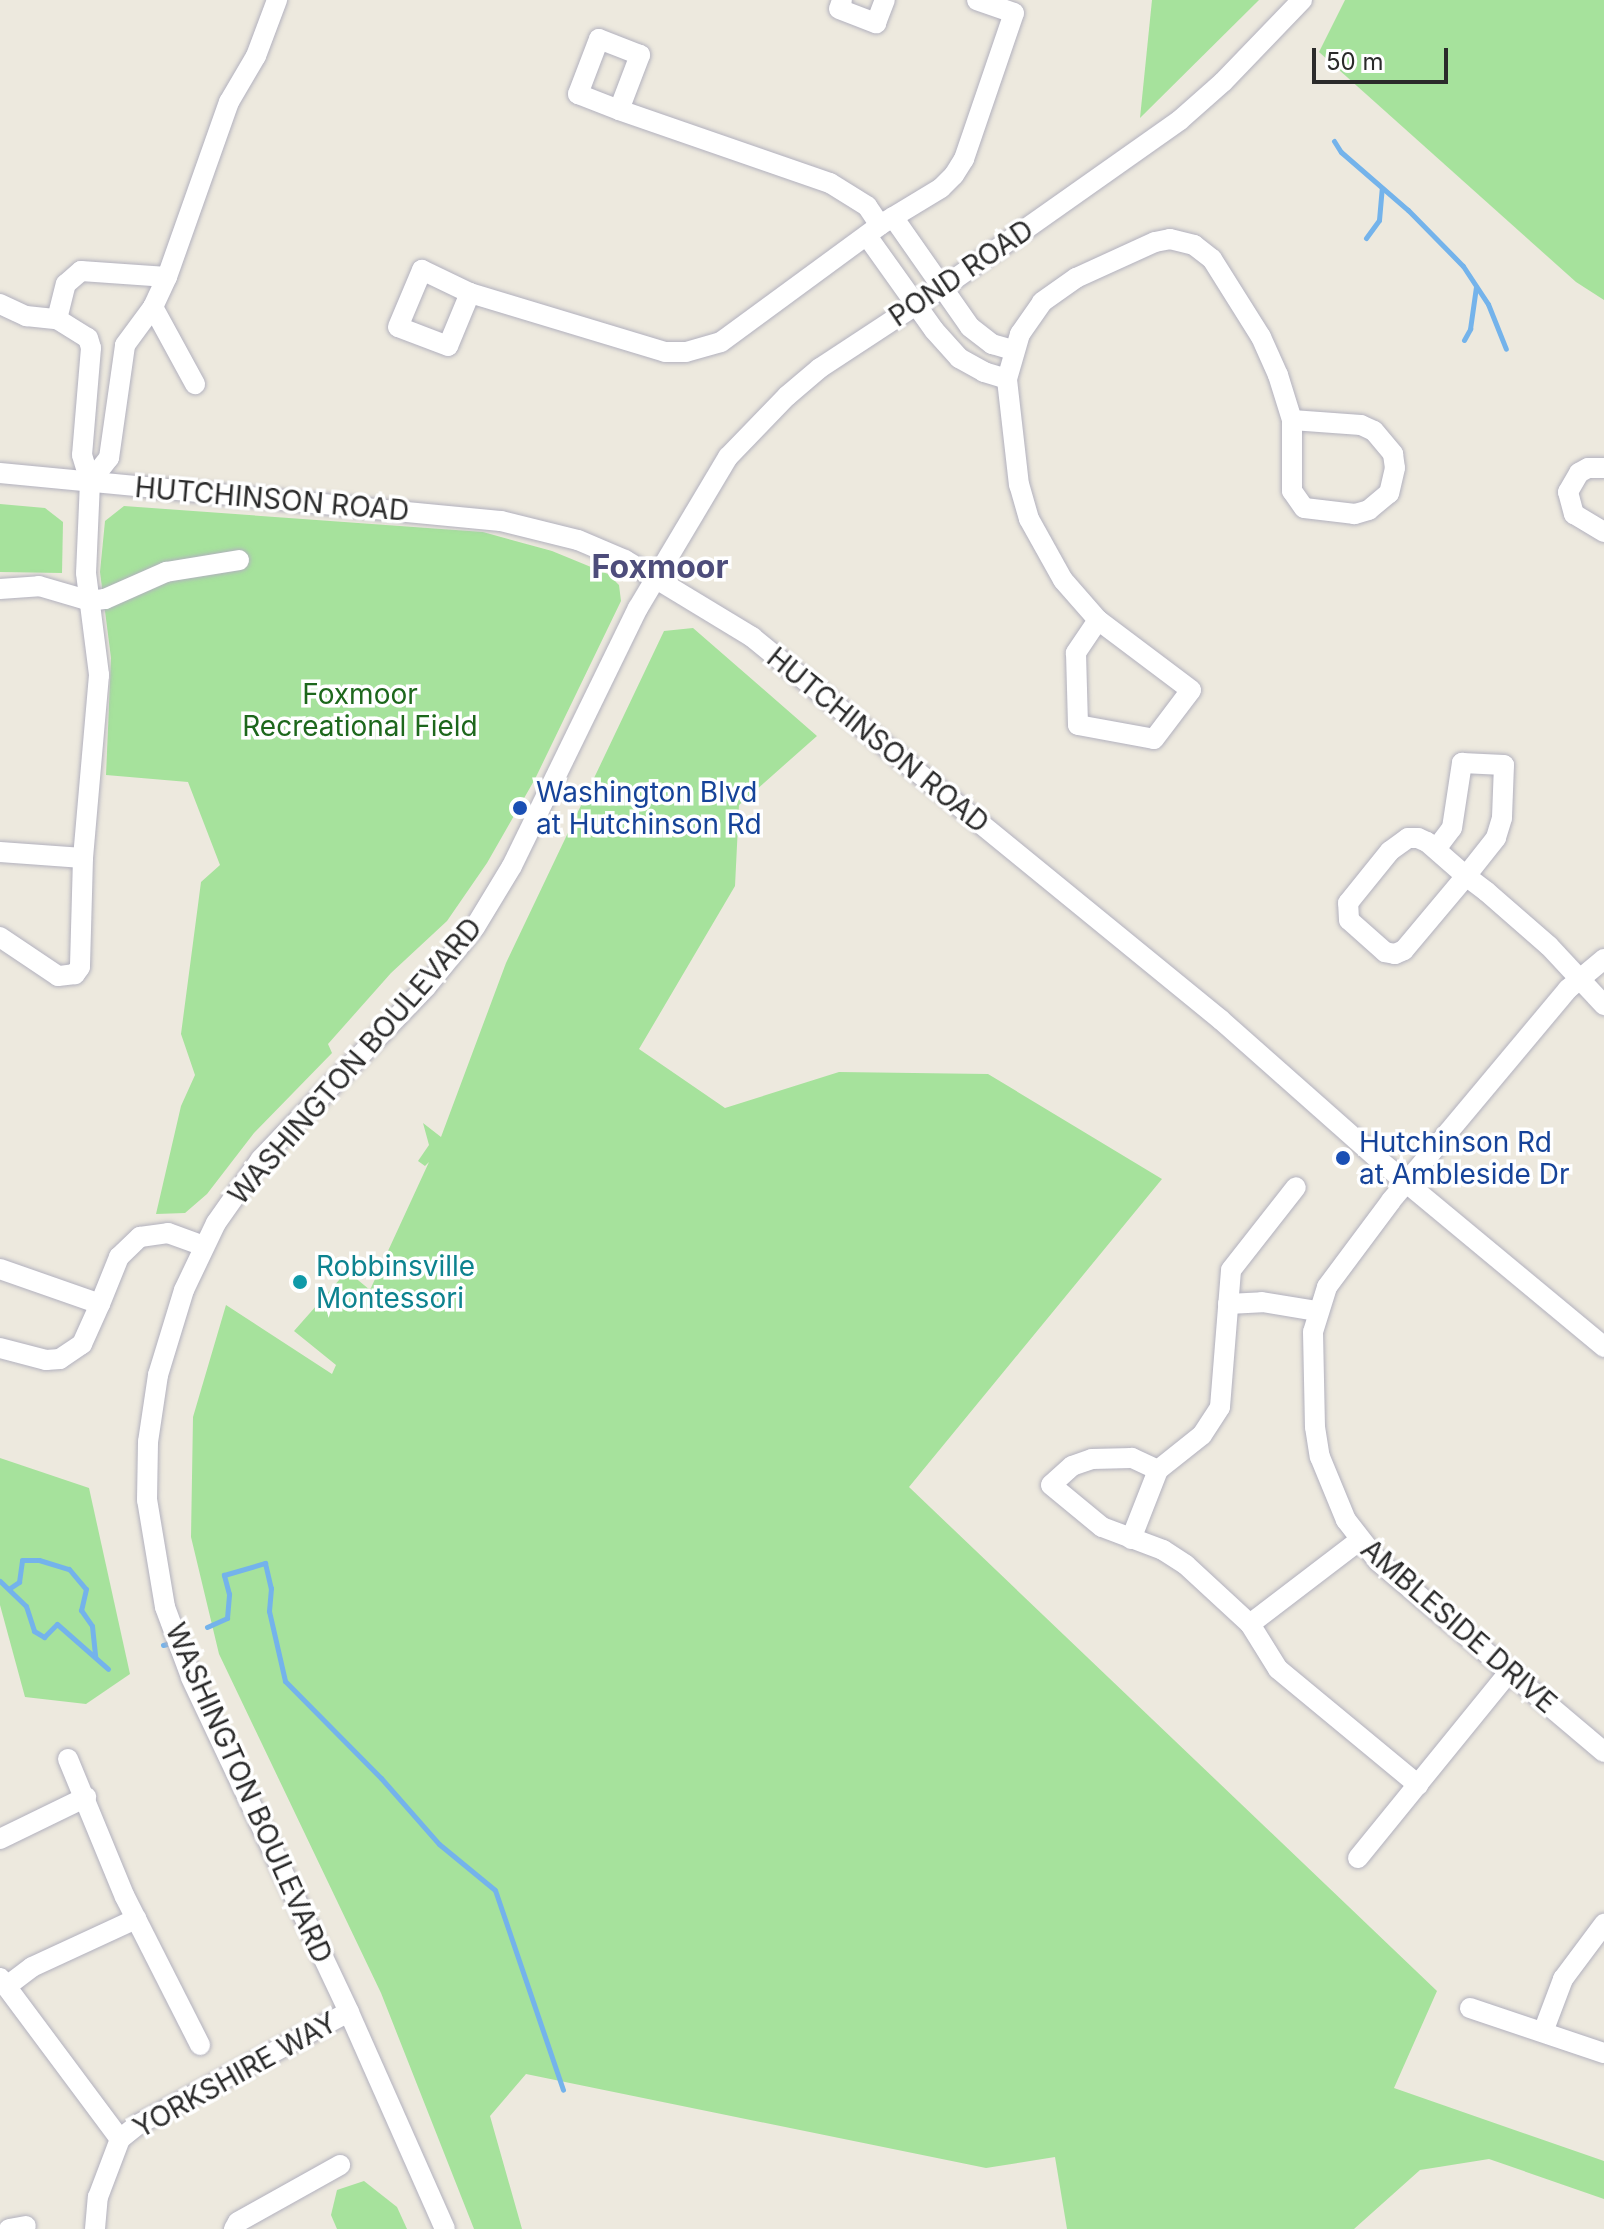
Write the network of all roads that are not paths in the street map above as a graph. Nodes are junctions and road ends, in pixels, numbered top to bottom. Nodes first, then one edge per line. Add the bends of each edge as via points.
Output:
1 (277, 0) edge
2 (842, 0) edge
3 (885, 0) edge
4 (977, 0) edge
5 (1302, 0) edge
6 (619, 110) dead end
7 (880, 226) junction
8 (167, 277) junction
9 (942, 288) junction
10 (470, 293) dead end
11 (0, 304) edge
12 (917, 304) junction
13 (153, 307) junction
14 (57, 319) junction
15 (1013, 350) junction
16 (1007, 379) junction
17 (195, 384) dead end
18 (1292, 420) junction
19 (1604, 468) edge
20 (0, 473) edge
21 (90, 482) junction
22 (1604, 532) edge
23 (239, 560) dead end
24 (656, 577) junction
25 (0, 589) edge
26 (90, 601) junction
27 (1098, 620) junction
28 (1436, 849) junction
29 (0, 852) edge
30 (83, 858) junction
31 (1466, 876) junction
32 (0, 937) edge
33 (1604, 959) edge
34 (1580, 979) junction
35 (1604, 1005) edge
36 (1405, 1182) junction
37 (1296, 1187) dead end
38 (203, 1246) junction
39 (0, 1269) edge
40 (100, 1304) junction
41 (1228, 1304) junction
42 (1310, 1309) junction
43 (1604, 1347) edge
44 (0, 1348) edge
45 (1158, 1470) junction
46 (1131, 1539) junction
47 (1360, 1540) junction
48 (1250, 1624) junction
49 (1509, 1672) junction
50 (1604, 1752) edge
51 (68, 1759) dead end
52 (1418, 1785) junction
53 (86, 1797) junction
54 (0, 1839) edge
55 (1358, 1858) dead end
56 (136, 1919) junction
57 (1604, 1924) edge
58 (5, 1992) edge
59 (1470, 2008) dead end
60 (349, 2012) junction
61 (1543, 2032) junction
62 (200, 2045) dead end
63 (1604, 2053) edge
64 (120, 2139) junction
65 (340, 2165) dead end
66 (95, 2229) edge
67 (234, 2229) edge
68 (445, 2229) edge

1 - 8 street via 256,56 229,102
2 - 3 street via 839,9 876,23
4 - 7 street via 1014,13 964,159 941,188
5 - 9 street, POND ROAD via 1180,120
6 - 7 street via 830,183 867,206
7 - 9 street
7 - 10 street via 721,342 686,352 650,348
7 - 12 street
8 - 13 street
8 - 14 street via 81,271 66,284
9 - 12 street, POND ROAD
9 - 15 street via 981,337
11 - 14 street via 26,316
12 - 16 street via 959,358
12 - 24 street, POND ROAD via 820,368 754,428 708,487
13 - 17 street
13 - 21 street via 125,345 109,458
14 - 21 street via 88,338 91,348 82,455
15 - 16 street
15 - 18 street via 1030,317 1061,288 1155,242 1186,242 1212,259 1240,300 1278,375
16 - 27 street via 1013,449 1029,519 1063,580
18 - 18 street via 1292,491 1304,508 1355,514 1389,493 1393,454 1374,431 1361,425
19 - 22 street via 1579,473 1568,492 1574,514
20 - 21 street, HUTCHINSON ROAD
21 - 24 street, HUTCHINSON ROAD via 501,521 578,540
21 - 26 street
23 - 26 street via 166,572
24 - 36 street, HUTCHINSON ROAD via 752,637 1210,1012
24 - 38 street, WASHINGTON BOULEVARD via 597,686 512,866 475,927 426,987 261,1159
25 - 26 street via 39,586
26 - 30 street via 99,675
27 - 27 street via 1191,690 1154,739 1078,725 1076,653
28 - 31 street
28 - 31 street via 1452,828 1462,763 1504,765 1496,838
28 - 31 street via 1418,838 1398,843 1348,903 1349,920 1385,952 1395,954
29 - 30 street
30 - 32 street via 80,967 75,974 58,976
31 - 34 street
33 - 34 street, AMBLESIDE DRIVE
34 - 35 street
34 - 36 street, AMBLESIDE DRIVE
36 - 42 street, AMBLESIDE DRIVE
36 - 43 street, HUTCHINSON ROAD
37 - 41 street via 1238,1256
38 - 40 street via 168,1233 140,1237 119,1257
38 - 60 street, WASHINGTON BOULEVARD via 170,1330 152,1410 147,1500 156,1566 191,1677
39 - 40 street
40 - 44 street via 82,1344 60,1359
41 - 42 street via 1262,1302
41 - 45 street via 1220,1407 1202,1435
42 - 47 street, AMBLESIDE DRIVE via 1320,1457 1330,1489
45 - 46 street
45 - 46 street via 1132,1458 1092,1459 1072,1466 1051,1485 1102,1527
46 - 48 street via 1186,1565
47 - 48 street
47 - 49 street, AMBLESIDE DRIVE
48 - 52 street via 1278,1669
49 - 50 street, AMBLESIDE DRIVE
49 - 52 street
51 - 53 street
52 - 55 street
53 - 54 street
53 - 56 street
56 - 58 street via 32,1967
56 - 62 street
57 - 61 street via 1563,1979
58 - 64 street
59 - 61 street
60 - 64 street, YORKSHIRE WAY via 149,2118
60 - 68 street, WASHINGTON BOULEVARD
61 - 63 street
64 - 66 street, YORKSHIRE WAY via 98,2197
65 - 67 street

